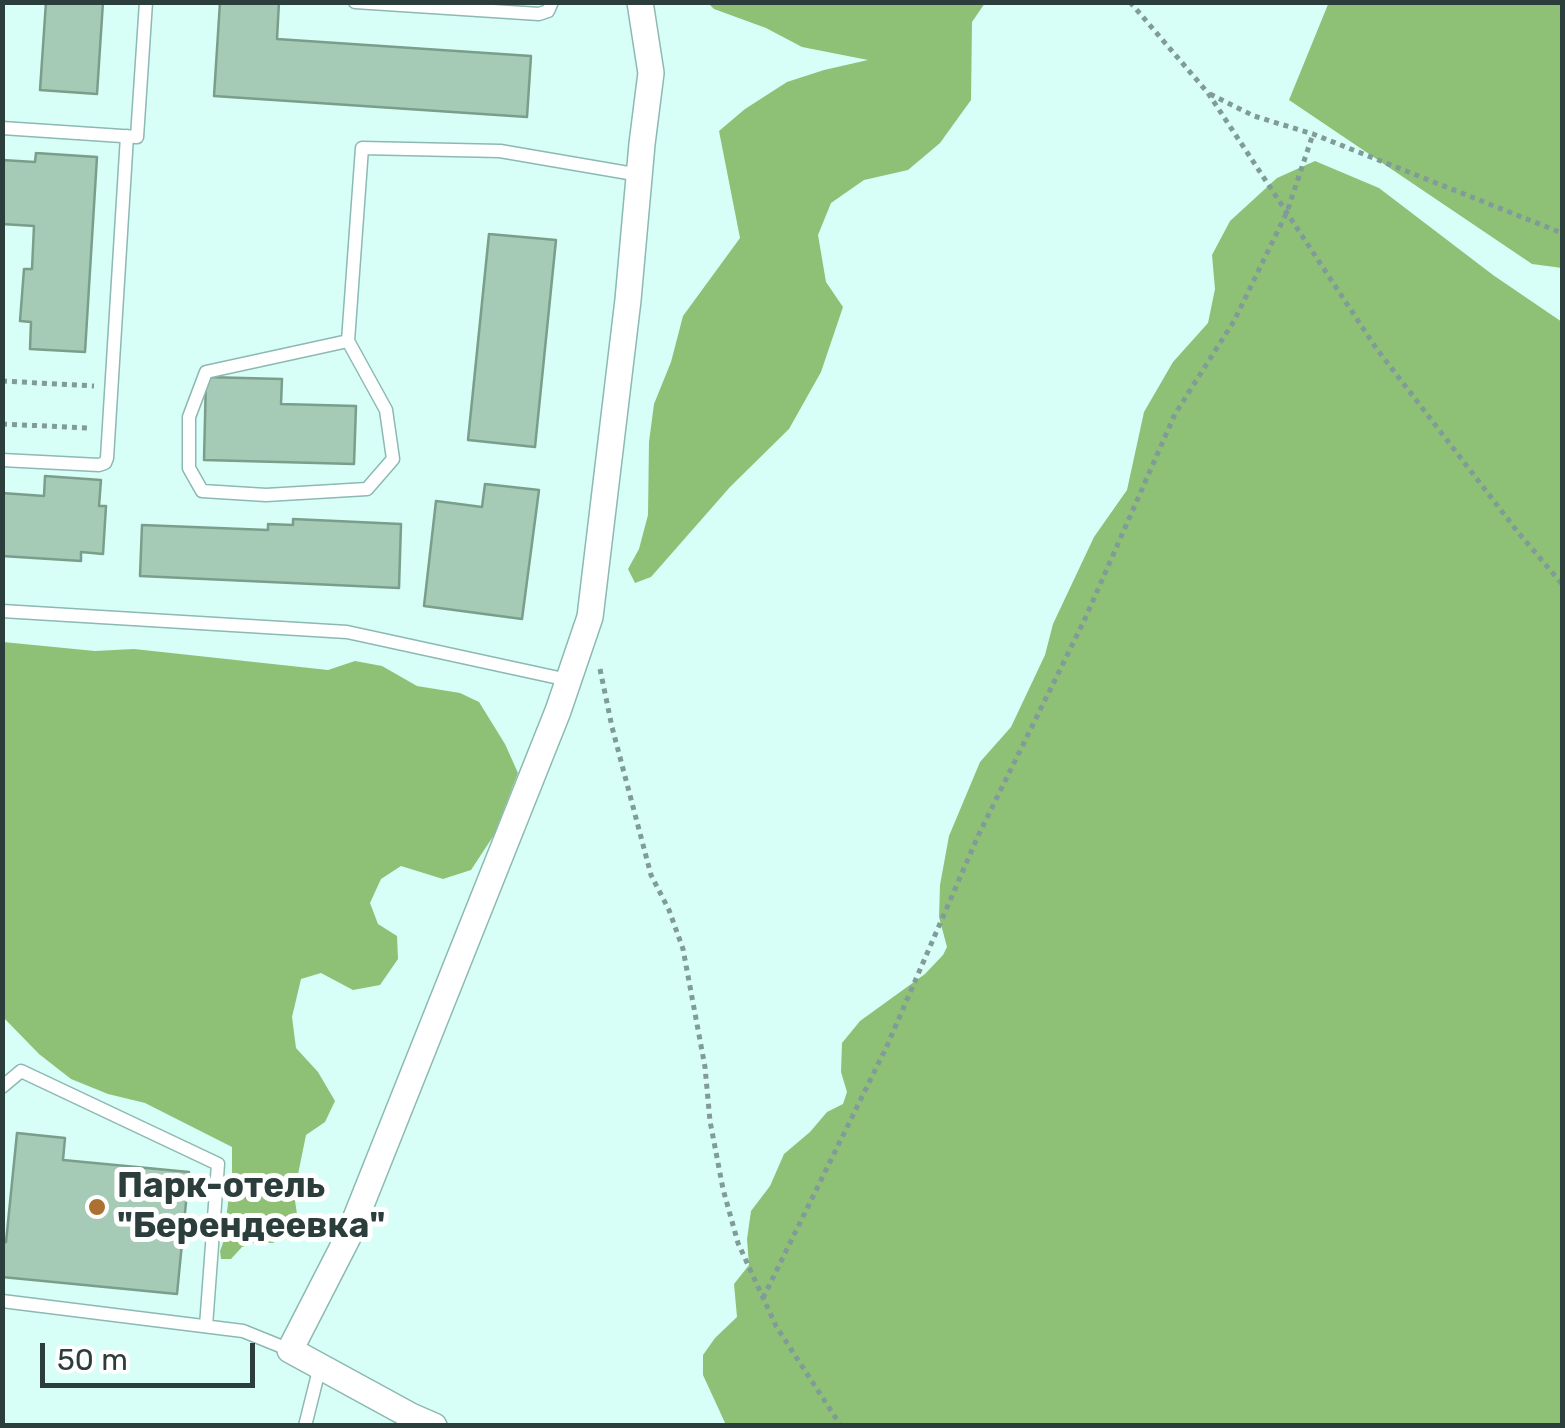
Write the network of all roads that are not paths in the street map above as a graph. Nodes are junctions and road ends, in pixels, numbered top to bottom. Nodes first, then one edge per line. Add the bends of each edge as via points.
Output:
1 (146, 2) edge
2 (355, 2) edge
3 (552, 2) edge
4 (640, 2) edge
5 (2, 128) edge
6 (127, 136) junction
7 (640, 175) junction
8 (348, 341) junction
9 (2, 460) edge
10 (2, 610) edge
11 (568, 680) junction
12 (2, 1087) edge
13 (2, 1301) edge
14 (206, 1326) junction
15 (290, 1350) junction
16 (320, 1366) junction
17 (305, 1426) edge
18 (434, 1426) edge

1 - 6 lane via 137,136
2 - 3 lane via 539,14
4 - 7 street via 651,73
5 - 6 lane
6 - 9 lane via 107,458 99,465
7 - 8 lane via 500,151 362,148
7 - 11 street via 590,617
8 - 8 lane via 206,372 190,417 189,468 202,490 266,495 367,488 393,459 386,410
10 - 11 lane via 347,632
11 - 15 street via 349,1235
12 - 14 lane via 21,1071 218,1164
13 - 14 lane
14 - 15 lane via 243,1331
15 - 16 street
16 - 17 lane
16 - 18 street

